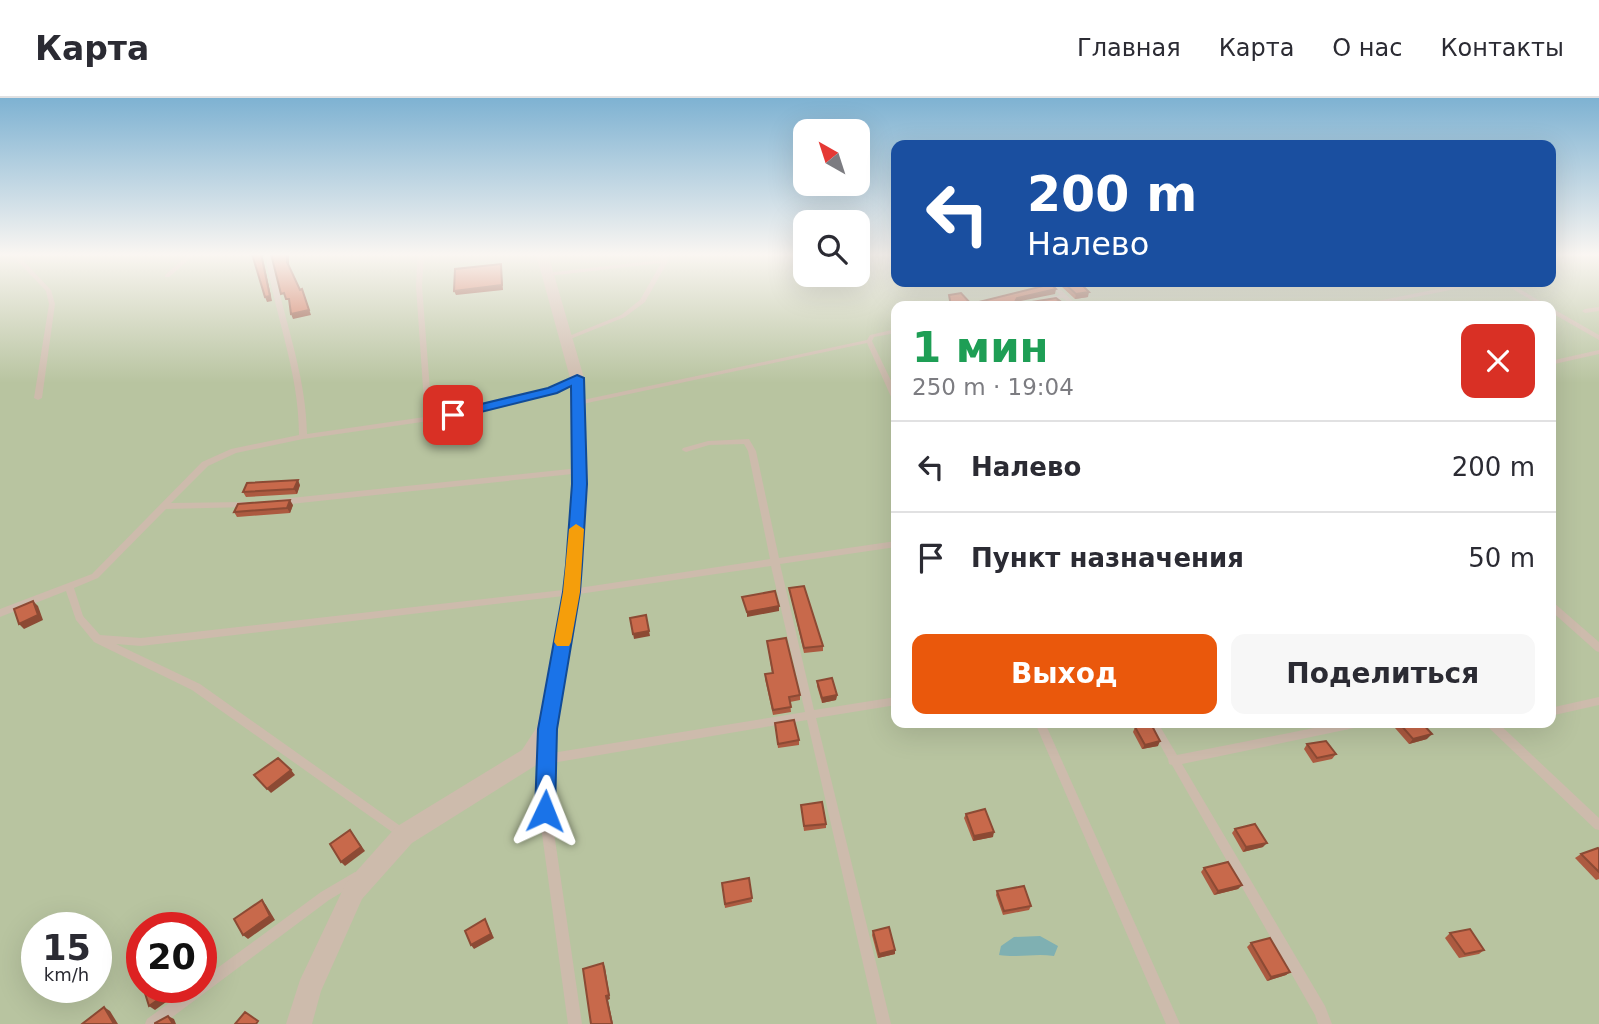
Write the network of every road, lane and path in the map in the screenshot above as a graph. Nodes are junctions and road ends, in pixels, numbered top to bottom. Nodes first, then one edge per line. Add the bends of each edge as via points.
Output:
1 (51, 297) edge
2 (279, 297) edge
3 (420, 297) edge
4 (554, 297) edge
5 (645, 297) edge
6 (1059, 297) edge
7 (1406, 297) edge
8 (1042, 301) edge
9 (1387, 301) edge
10 (1599, 309) edge
11 (1585, 312) dead end
12 (1556, 313) edge
13 (891, 332) edge
14 (1599, 338) edge
15 (566, 339) junction
16 (869, 341) junction
17 (1599, 352) edge
18 (1556, 362) edge
19 (577, 378) junction
20 (891, 382) edge
21 (38, 398) dead end
22 (578, 403) junction
23 (429, 419) junction
24 (303, 437) junction
25 (686, 450) dead end
26 (579, 471) junction
27 (265, 503) edge
28 (252, 504) edge
29 (164, 506) junction
30 (891, 545) edge
31 (773, 562) junction
32 (69, 586) junction
33 (572, 592) junction
34 (1556, 609) edge
35 (0, 613) edge
36 (97, 639) junction
37 (1599, 648) edge
38 (1599, 701) edge
39 (891, 702) edge
40 (1556, 711) edge
41 (811, 716) junction
42 (1042, 728) edge
43 (1156, 728) edge
44 (1335, 728) edge
45 (1500, 728) edge
46 (547, 729) junction
47 (546, 759) junction
48 (1173, 761) junction
49 (1599, 825) edge
50 (404, 835) junction
51 (378, 864) junction
52 (152, 1024) edge
53 (299, 1024) edge
54 (575, 1024) edge
55 (884, 1024) edge
56 (1173, 1024) edge
57 (1325, 1024) edge

1 - 21 lane
2 - 24 lane via 305,411
3 - 23 lane
4 - 15 street
5 - 15 lane via 623,316
6 - 8 lane
7 - 9 lane
10 - 11 lane
12 - 14 lane
13 - 16 lane
15 - 19 street
16 - 20 lane
16 - 22 lane
17 - 18 lane
19 - 22 street
19 - 23 lane via 527,398
22 - 26 street
23 - 24 lane
24 - 29 lane via 234,451 205,464
25 - 31 lane via 708,443 746,441 752,451
26 - 27 lane
26 - 33 street
28 - 29 lane
29 - 32 lane via 95,576
30 - 31 lane
31 - 33 lane
31 - 41 lane
32 - 35 lane
32 - 36 lane via 79,617
33 - 36 lane via 141,642
33 - 46 street
34 - 37 lane
36 - 50 lane via 196,687
38 - 40 lane
39 - 41 lane
41 - 47 lane
41 - 55 lane
42 - 56 lane
43 - 48 lane
44 - 48 lane
45 - 49 lane
46 - 47 lane
46 - 50 street via 530,757
47 - 54 lane via 545,811
48 - 57 lane
50 - 51 street
51 - 52 lane via 325,896
51 - 53 street via 354,891 309,989

